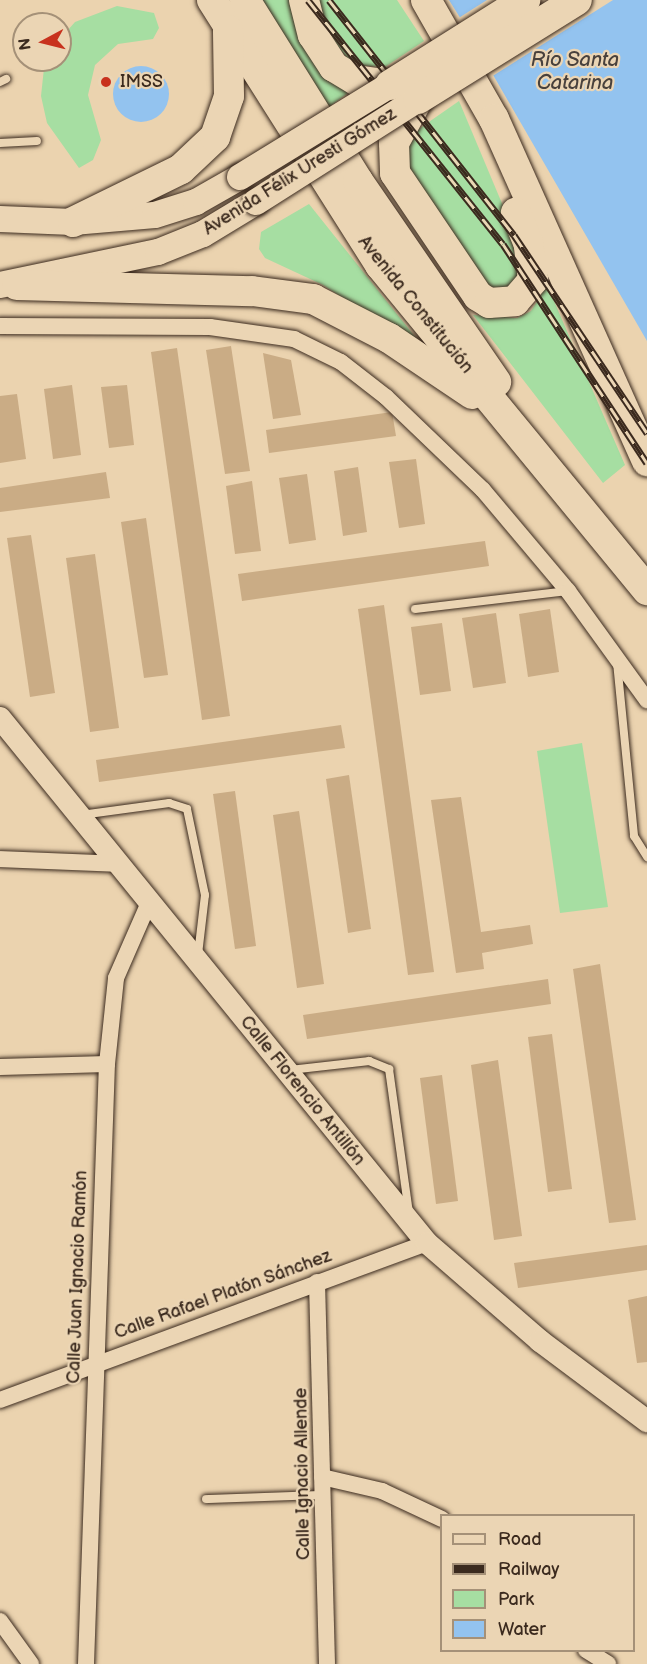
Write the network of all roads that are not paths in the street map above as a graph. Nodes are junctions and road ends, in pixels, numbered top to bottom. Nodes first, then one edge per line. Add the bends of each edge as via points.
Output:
1 (212, 0) edge
2 (245, 0) edge
3 (304, 0) edge
4 (426, 0) edge
5 (525, 0) edge
6 (577, 0) edge
7 (228, 27) junction
8 (390, 85) junction
9 (418, 99) junction
10 (494, 119) junction
11 (37, 141) dead end
12 (0, 143) edge
13 (0, 219) edge
14 (73, 222) junction
15 (8, 285) edge
16 (0, 326) edge
17 (517, 425) junction
18 (647, 461) edge
19 (647, 590) edge
20 (568, 591) junction
21 (415, 609) dead end
22 (617, 658) junction
23 (647, 700) edge
24 (0, 718) edge
25 (81, 815) junction
26 (647, 857) edge
27 (0, 859) edge
28 (120, 864) junction
29 (150, 900) junction
30 (197, 958) junction
31 (107, 1064) junction
32 (0, 1067) edge
33 (285, 1071) junction
34 (411, 1225) junction
35 (427, 1243) junction
36 (317, 1282) junction
37 (94, 1362) junction
38 (0, 1400) edge
39 (647, 1421) edge
40 (322, 1477) junction
41 (323, 1494) junction
42 (206, 1499) dead end
43 (440, 1519) edge
44 (0, 1621) edge
45 (589, 1652) edge
46 (31, 1664) edge
47 (86, 1664) edge
48 (327, 1664) edge
49 (608, 1664) edge

1 - 7 highway, Avenida Constitución
2 - 17 highway via 358,181 472,343
3 - 8 highway via 313,35 334,67 356,80
4 - 10 highway
5 - 8 highway, Avenida Félix Uresti Gómez, bridge
6 - 9 highway, Avenida Félix Uresti Gómez, bridge
7 - 14 highway via 229,96 215,137 181,169
7 - 17 highway, Avenida Constitución via 380,265
8 - 14 main road, Avenida Félix Uresti Gómez, bridge via 196,202 155,215
9 - 10 highway via 394,143 395,173 478,296 500,305 515,302 533,280
9 - 15 main road, Avenida Félix Uresti Gómez, bridge via 203,234 158,252
10 - 18 highway
11 - 12 lane
13 - 14 main road, Avenida Félix Uresti Gómez
15 - 17 highway via 252,291 313,299 389,338
16 - 20 street via 152,324 294,339 340,362 386,397 483,490
17 - 19 highway, Avenida Constitución
20 - 21 lane
20 - 22 street
22 - 23 street
22 - 26 lane via 634,836
24 - 25 street, Calle Florencio Antillón
25 - 28 street, Calle Florencio Antillón
25 - 30 lane via 169,803 187,809 205,895
27 - 28 street
28 - 29 street, Calle Florencio Antillón
29 - 30 street, Calle Florencio Antillón
29 - 31 street, Calle Juan Ignacio Ramón via 116,978
30 - 33 street, Calle Florencio Antillón
31 - 32 street
31 - 37 street, Calle Juan Ignacio Ramón
33 - 34 street, Calle Florencio Antillón
33 - 34 lane via 369,1061 389,1069
34 - 35 street, Calle Florencio Antillón
35 - 36 street, Calle Rafael Platón Sánchez
35 - 39 street, Calle Florencio Antillón via 540,1341
36 - 37 street, Calle Rafael Platón Sánchez
36 - 40 street, Calle Ignacio Allende
37 - 38 street, Calle Rafael Platón Sánchez
37 - 47 street, Calle Juan Ignacio Ramón
40 - 41 street, Calle Ignacio Allende
40 - 43 street via 382,1491
41 - 42 lane
41 - 48 street, Calle Ignacio Allende
44 - 46 street
45 - 49 street

